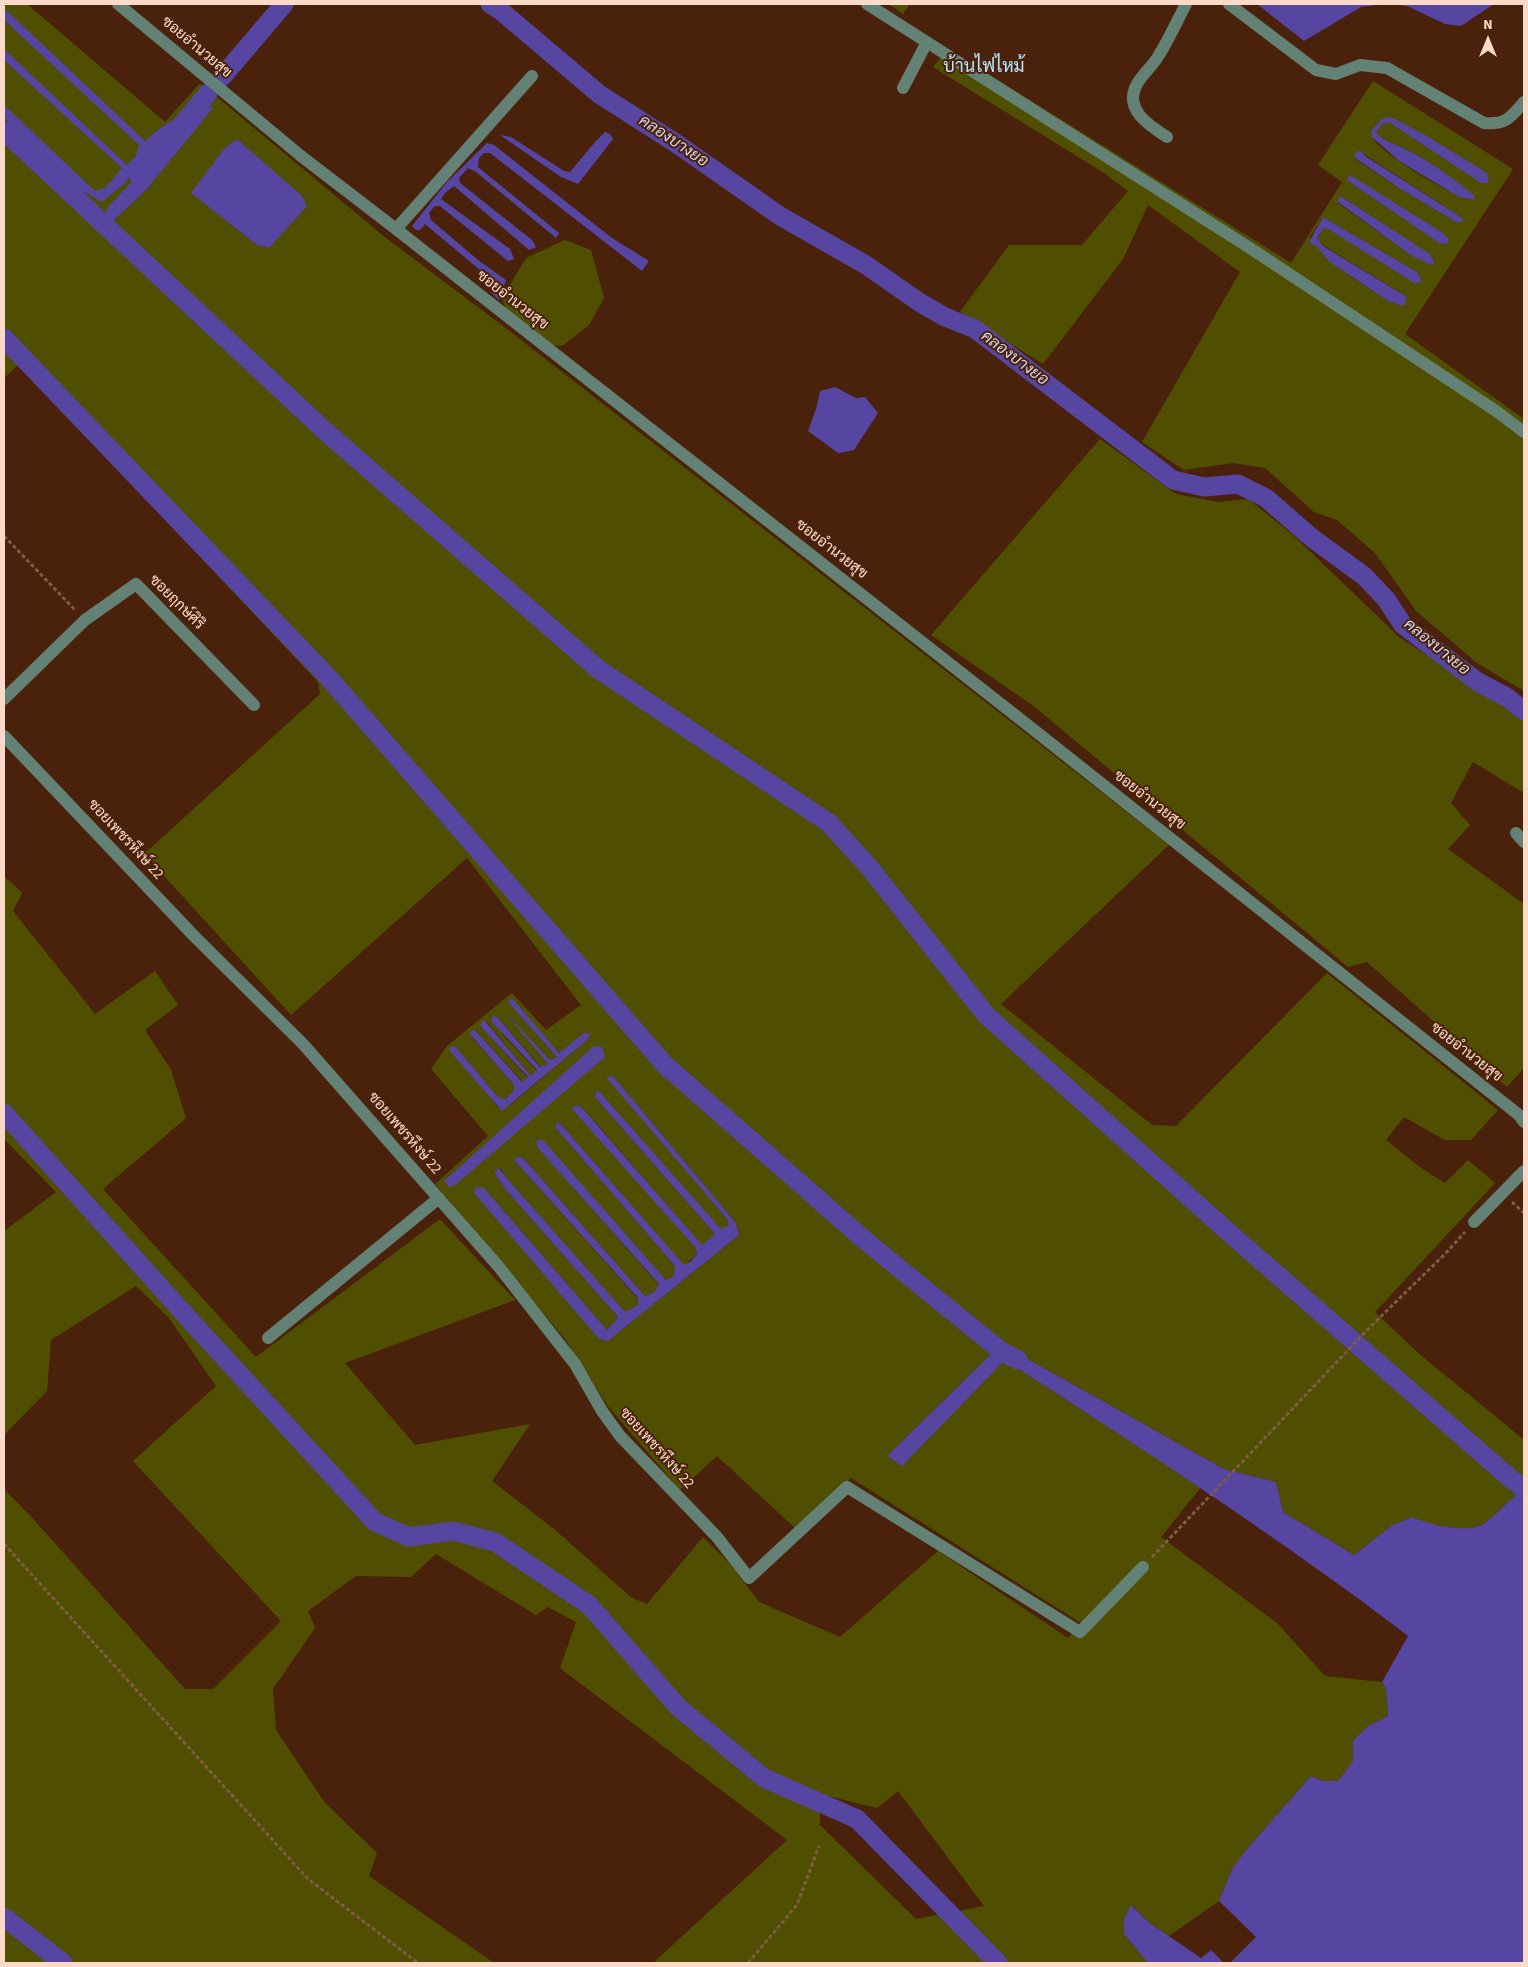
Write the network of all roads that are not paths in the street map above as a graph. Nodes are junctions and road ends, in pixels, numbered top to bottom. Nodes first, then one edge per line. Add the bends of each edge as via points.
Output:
1 (118, 4) edge
2 (867, 4) edge
3 (1186, 4) edge
4 (1229, 4) edge
5 (927, 42) junction
6 (532, 76) dead end
7 (903, 88) dead end
8 (1524, 102) edge
9 (1167, 137) dead end
10 (396, 229) junction
11 (1524, 432) edge
12 (4, 699) edge
13 (254, 705) dead end
14 (4, 736) edge
15 (1522, 1115) edge
16 (1524, 1171) edge
17 (439, 1198) junction
18 (1474, 1222) road end
19 (268, 1338) dead end
20 (1142, 1567) road end

1 - 10 street, ซอยอำนวยสุข via 301,156
2 - 5 street
3 - 9 street via 1159,57 1136,86 1133,96 1136,110 1145,122
4 - 8 street via 1316,70 1336,74 1360,66 1387,68 1484,123 1498,124 1509,119
5 - 7 street
5 - 11 street via 1253,250
6 - 10 street
10 - 15 street, ซอยอำนวยสุข
12 - 13 street, ซอยฤกษ์ศิริ via 85,620 136,584
14 - 17 street, ซอยเพชรหึงษ์ 22 via 195,937 303,1044
16 - 18 street
17 - 19 street
17 - 20 street, ซอยเพชรหึงษ์ 22 via 499,1267 575,1364 602,1412 620,1436 717,1536 749,1578 847,1488 1080,1632

